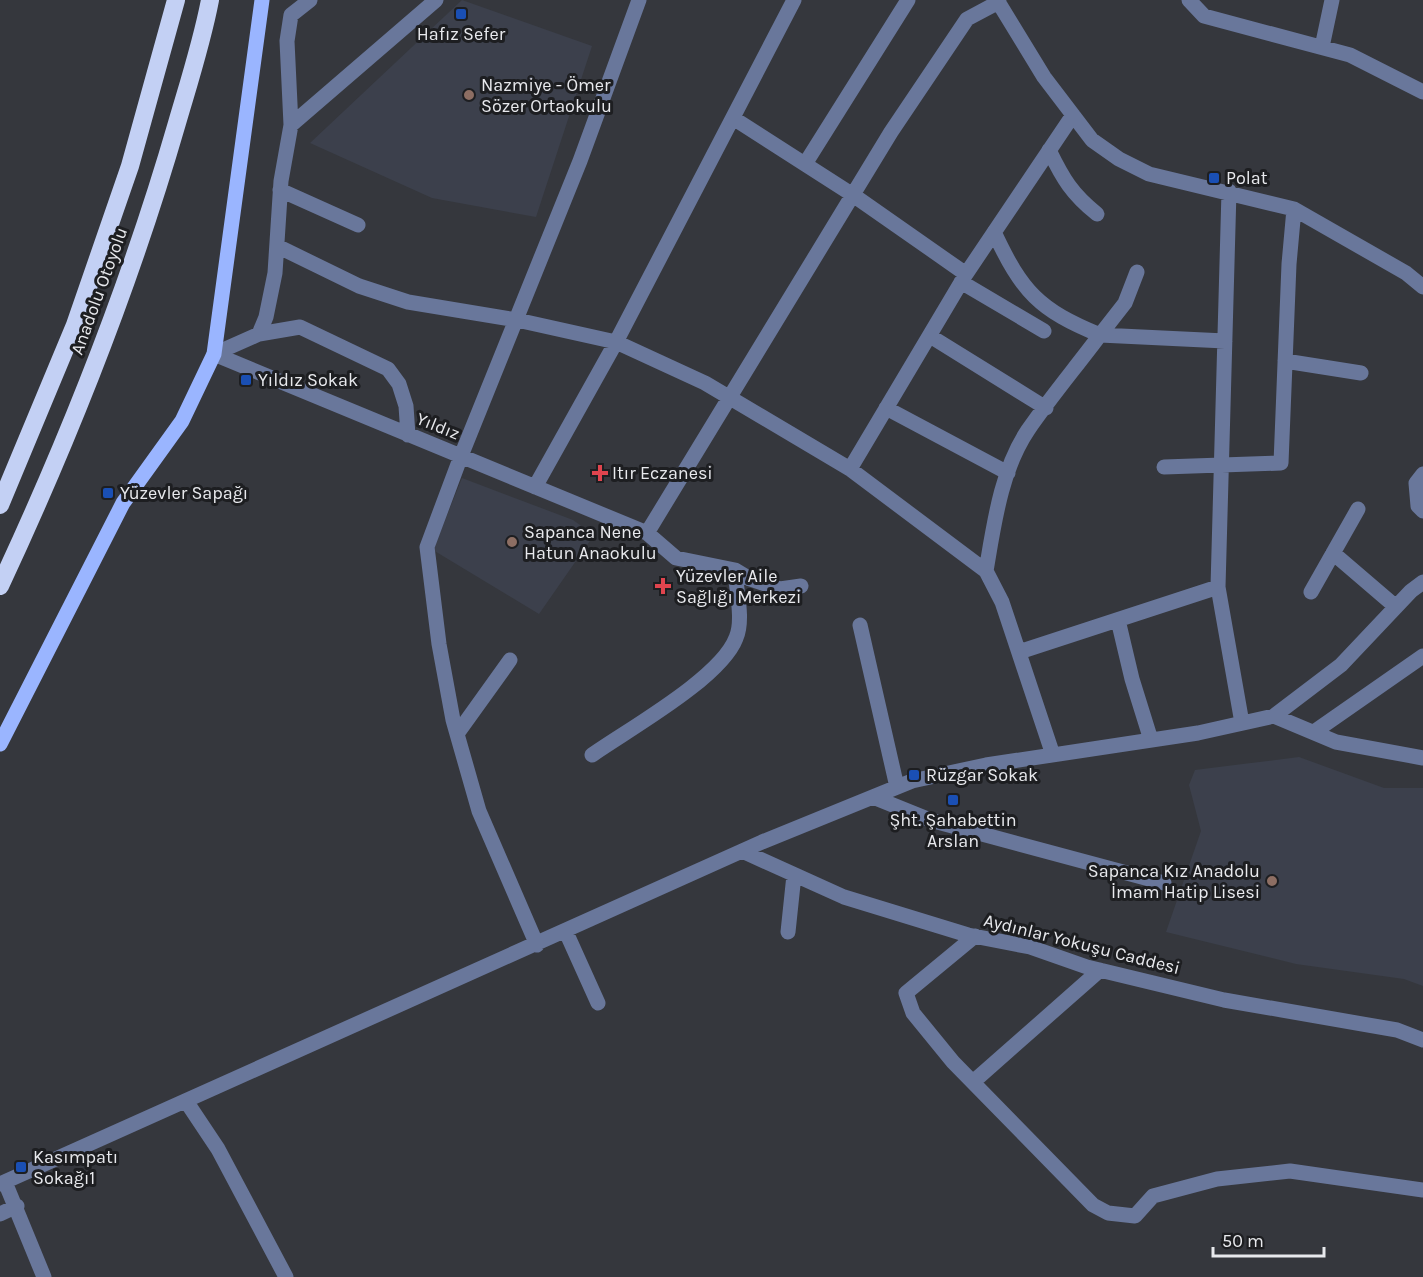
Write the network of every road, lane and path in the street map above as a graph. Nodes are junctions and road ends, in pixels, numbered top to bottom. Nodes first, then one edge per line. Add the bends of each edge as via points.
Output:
1 (176, 0) edge
2 (210, 0) edge
3 (262, 0) edge
4 (310, 0) edge
5 (436, 0) edge
6 (639, 0) edge
7 (794, 0) edge
8 (908, 0) edge
9 (1189, 0) edge
10 (1332, 0) edge
11 (998, 1) edge
12 (1322, 47) junction
13 (1423, 92) edge
14 (1073, 115) junction
15 (733, 118) junction
16 (291, 125) junction
17 (1049, 150) junction
18 (805, 164) junction
19 (280, 190) junction
20 (1229, 191) junction
21 (853, 195) junction
22 (1294, 209) junction
23 (1097, 214) dead end
24 (358, 225) dead end
25 (994, 232) junction
26 (277, 246) junction
27 (1137, 272) dead end
28 (963, 278) junction
29 (1423, 286) edge
30 (518, 320) junction
31 (1044, 331) dead end
32 (259, 334) junction
33 (1100, 335) junction
34 (930, 336) junction
35 (1225, 341) junction
36 (616, 342) junction
37 (214, 354) junction
38 (1285, 361) junction
39 (1361, 373) dead end
40 (730, 397) junction
41 (886, 408) junction
42 (1046, 408) junction
43 (408, 435) junction
44 (461, 456) junction
45 (1221, 466) junction
46 (1164, 467) dead end
47 (850, 469) junction
48 (1008, 473) junction
49 (1423, 474) edge
50 (535, 487) junction
51 (0, 505) edge
52 (1358, 509) dead end
53 (1423, 511) edge
54 (647, 533) junction
55 (1333, 553) junction
56 (735, 570) junction
57 (986, 571) junction
58 (1423, 582) edge
59 (0, 586) edge
60 (801, 586) dead end
61 (1218, 587) junction
62 (1311, 592) dead end
63 (1396, 607) junction
64 (1118, 620) junction
65 (860, 626) dead end
66 (1018, 652) junction
67 (1423, 656) edge
68 (510, 660) dead end
69 (1274, 716) junction
70 (1242, 723) junction
71 (1314, 732) junction
72 (457, 734) junction
73 (1151, 740) junction
74 (0, 744) edge
75 (592, 755) dead end
76 (1053, 755) junction
77 (1423, 758) edge
78 (897, 787) junction
79 (873, 797) junction
80 (742, 851) junction
81 (794, 875) junction
82 (1164, 883) dead end
83 (566, 932) junction
84 (788, 932) dead end
85 (975, 936) junction
86 (537, 945) junction
87 (1101, 970) junction
88 (598, 1003) dead end
89 (1423, 1040) edge
90 (973, 1082) junction
91 (186, 1101) junction
92 (3, 1183) edge
93 (1423, 1190) edge
94 (17, 1206) junction
95 (0, 1214) edge
96 (44, 1277) edge
97 (286, 1277) edge

1 - 51 highway, Anadolu Otoyolu via 130,166 75,325
2 - 59 highway, Anadolu Otoyolu via 161,178 106,337 41,498
3 - 37 main road
4 - 16 street via 291,15 287,41
5 - 16 street
6 - 30 street
7 - 15 street
8 - 18 street
9 - 12 street via 1204,16
10 - 12 street
11 - 14 street via 1044,78
11 - 21 street via 967,19
12 - 13 street via 1350,54
14 - 17 street
14 - 20 street via 1092,140 1149,174
15 - 18 street
15 - 36 street
16 - 19 street
17 - 23 street via 1076,198
17 - 25 street
18 - 21 street
19 - 24 street
19 - 26 street
20 - 22 street
20 - 35 street
21 - 28 street
21 - 40 street
22 - 29 street
22 - 38 street
25 - 28 street
25 - 33 street via 1022,284 1043,308
26 - 30 street via 359,286 408,302
26 - 32 street via 268,306
27 - 33 street via 1125,303
28 - 31 street
28 - 34 street
30 - 36 street
30 - 44 street
32 - 37 street
32 - 43 street via 300,327 388,369 399,384 406,406
33 - 35 street
33 - 42 street
34 - 41 street
34 - 42 street
35 - 45 street
36 - 40 street
36 - 50 street
37 - 43 street, Yıldız
37 - 74 main road via 182,421 123,503
38 - 39 street
38 - 45 street via 1281,463
40 - 47 street
40 - 54 street
41 - 47 street
41 - 48 street
42 - 48 street via 1027,431
43 - 44 street, Yıldız
44 - 50 street, Yıldız
44 - 72 street via 427,547 439,644
45 - 46 street
45 - 61 street
47 - 57 street
48 - 57 street via 994,520
49 - 53 street via 1416,483 1418,506
50 - 54 street, Yıldız
52 - 55 street
54 - 56 street, Yıldız via 676,558
55 - 62 street
55 - 63 street
56 - 60 street, Yıldız via 780,589
56 - 75 street via 737,637 721,663 690,689
57 - 66 street via 1002,602
58 - 63 street
61 - 64 street
61 - 70 street
63 - 69 street via 1341,665
64 - 66 street
64 - 73 street
65 - 78 street
66 - 76 street
67 - 71 street
68 - 72 street
69 - 70 street
69 - 71 street
70 - 73 street
71 - 77 street via 1336,742
72 - 86 street via 479,811
73 - 76 street
76 - 78 street via 986,765
78 - 79 street
79 - 80 street
79 - 82 street via 930,820
80 - 81 street, Aydınlar Yokuşu Caddesi
80 - 83 street
81 - 84 street
81 - 85 street, Aydınlar Yokuşu Caddesi via 844,897
83 - 86 street
83 - 88 street
85 - 87 street, Aydınlar Yokuşu Caddesi via 1030,947
85 - 90 street via 906,993 913,1013
86 - 91 street
87 - 89 street, Aydınlar Yokuşu Caddesi via 1224,1000 1397,1030
87 - 90 street
90 - 93 street via 1093,1205 1107,1213 1135,1216 1153,1196 1217,1179 1290,1171
91 - 92 street
91 - 97 street via 218,1149
92 - 94 street
94 - 95 street
94 - 96 street

